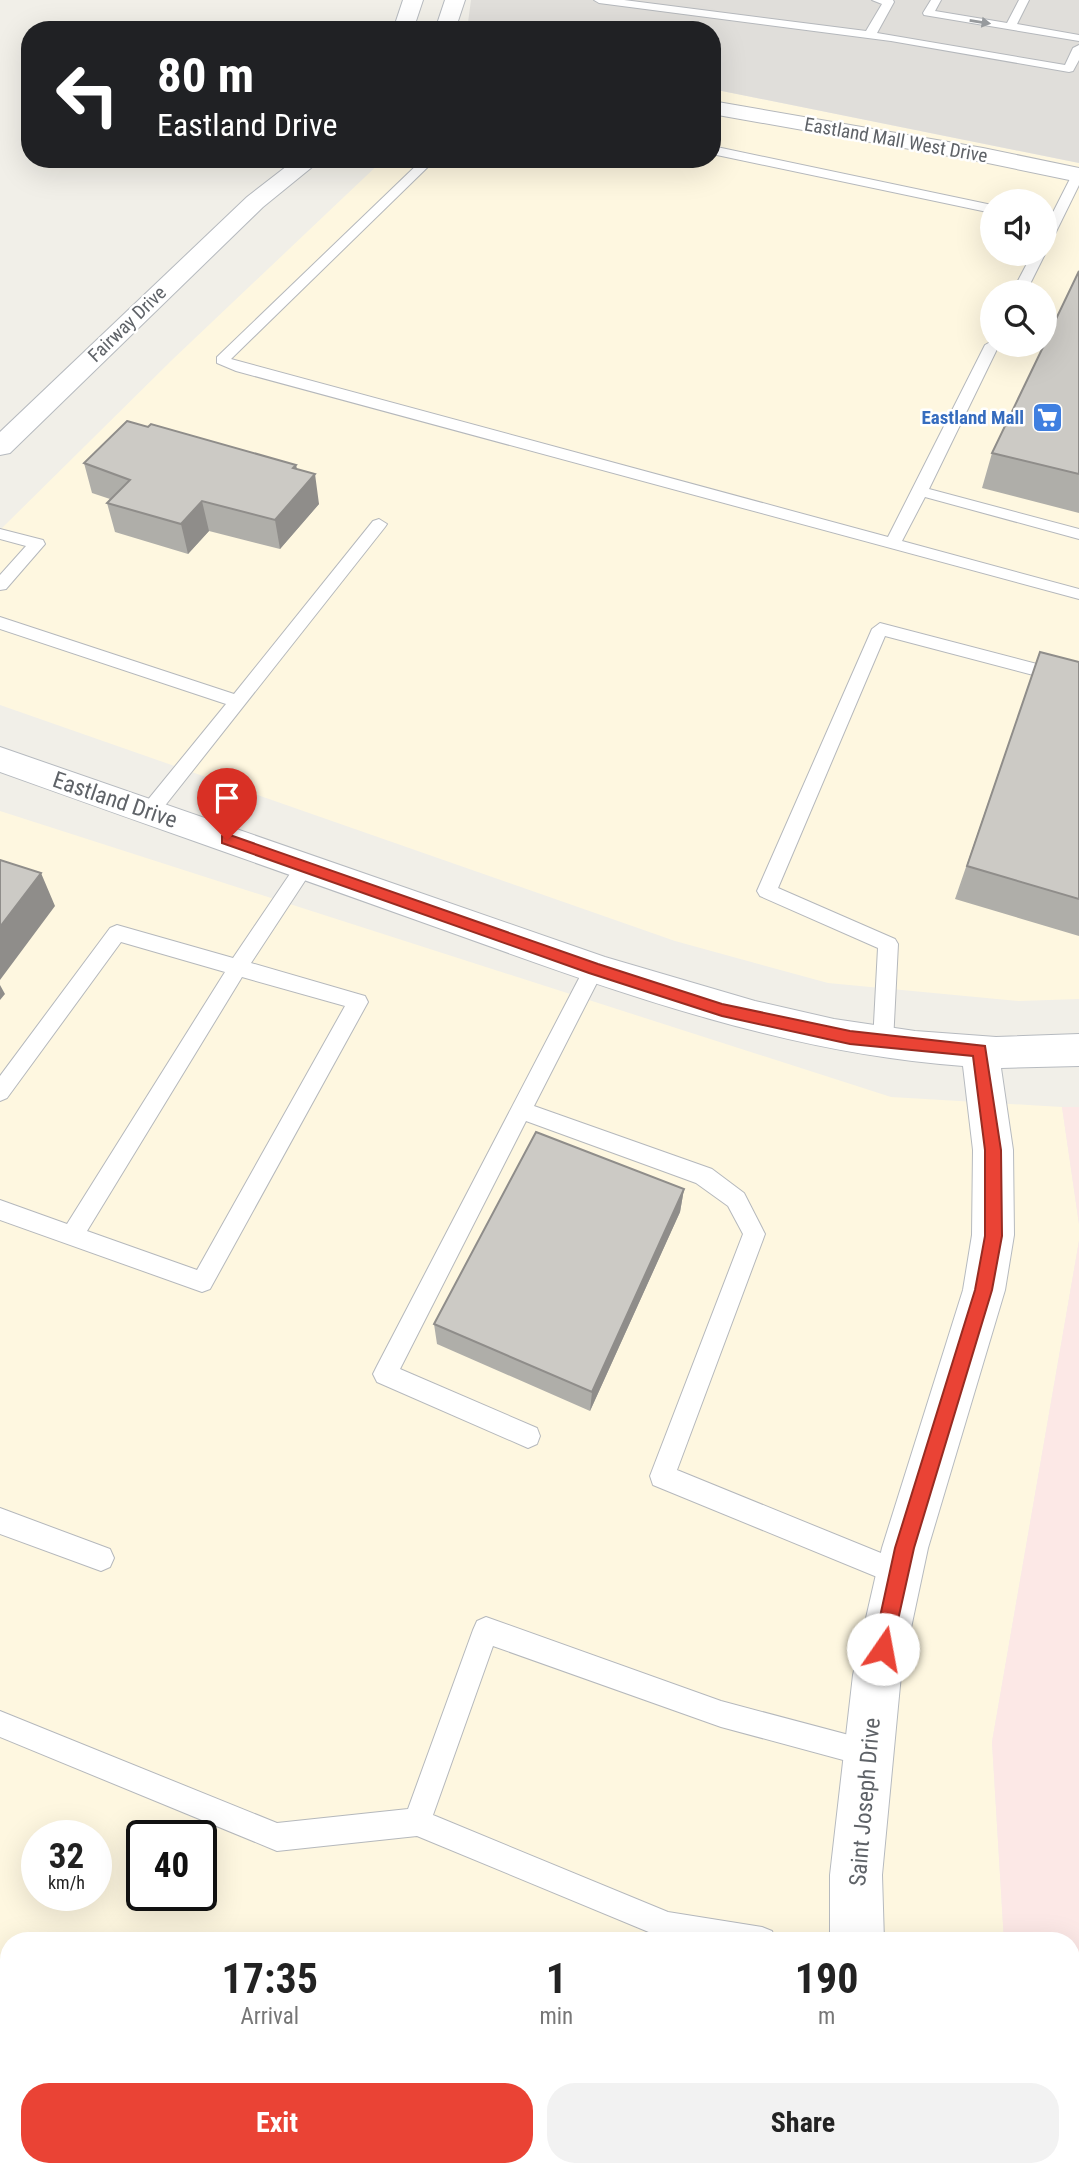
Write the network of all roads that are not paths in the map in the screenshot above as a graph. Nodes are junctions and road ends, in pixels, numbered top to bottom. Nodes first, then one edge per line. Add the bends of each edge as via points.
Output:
1 (412, 0) edge
2 (455, 0) edge
3 (599, 0) edge
4 (877, 0) edge
5 (936, 0) edge
6 (1024, 0) edge
7 (406, 21) edge
8 (449, 21) edge
9 (1010, 27) junction
10 (870, 35) junction
11 (1079, 38) edge
12 (1079, 48) edge
13 (721, 109) edge
14 (721, 151) edge
15 (282, 168) edge
16 (299, 168) edge
17 (421, 168) edge
18 (1078, 175) edge
19 (255, 202) junction
20 (980, 206) edge
21 (1057, 208) edge
22 (986, 357) edge
23 (0, 447) edge
24 (920, 491) junction
25 (379, 524) dead end
26 (0, 534) edge
27 (1079, 534) edge
28 (893, 544) junction
29 (0, 585) edge
30 (1079, 594) edge
31 (0, 623) edge
32 (1079, 681) edge
33 (237, 701) junction
34 (0, 760) edge
35 (149, 813) junction
36 (305, 867) junction
37 (238, 967) junction
38 (594, 969) junction
39 (883, 1042) junction
40 (980, 1050) junction
41 (1079, 1050) edge
42 (0, 1092) edge
43 (521, 1110) junction
44 (0, 1210) edge
45 (72, 1236) junction
46 (528, 1436) dead end
47 (0, 1521) edge
48 (101, 1558) dead end
49 (899, 1573) junction
50 (0, 1724) edge
51 (869, 1753) junction
52 (417, 1822) junction
53 (706, 1932) edge
54 (857, 1932) edge

1 - 7 main road
2 - 8 main road
3 - 10 lane
4 - 10 lane via 890,2
5 -> 9 lane via 928,13
6 - 9 lane
9 - 11 lane
10 - 12 lane via 1069,69
13 - 18 main road, Eastland Mall West Drive
14 - 20 lane
15 - 19 main road, Fairway Drive
16 - 19 main road, Fairway Drive
17 - 28 lane via 222,360
18 - 21 lane
19 - 23 main road, Fairway Drive
22 - 24 lane
24 - 27 lane
24 - 28 lane
25 - 33 lane
26 - 29 lane via 37,544
28 - 30 lane
31 - 33 lane
32 - 39 lane via 880,629 766,891 888,944
33 - 35 lane
34 - 35 main road, Eastland Drive
35 - 36 main road, Eastland Drive
36 - 37 lane
36 - 38 main road, Eastland Drive
37 - 42 lane via 117,933
37 - 45 lane
37 - 45 lane via 358,1002 202,1282
38 - 39 main road, Eastland Drive via 722,1010
38 - 43 lane
39 - 40 main road, Eastland Drive
40 - 41 main road, Eastland Drive
40 - 49 main road, Saint Joseph Drive via 993,1150 993,1236 984,1290
43 - 46 lane via 384,1374
43 - 49 lane via 704,1176 726,1188 743,1206 754,1234 662,1476
44 - 45 lane
47 - 48 lane
49 - 51 main road, Saint Joseph Drive via 877,1675
50 - 52 lane via 276,1837
51 - 52 lane via 721,1714 486,1630
51 - 54 main road, Saint Joseph Drive via 856,1875
52 - 53 lane via 668,1926

